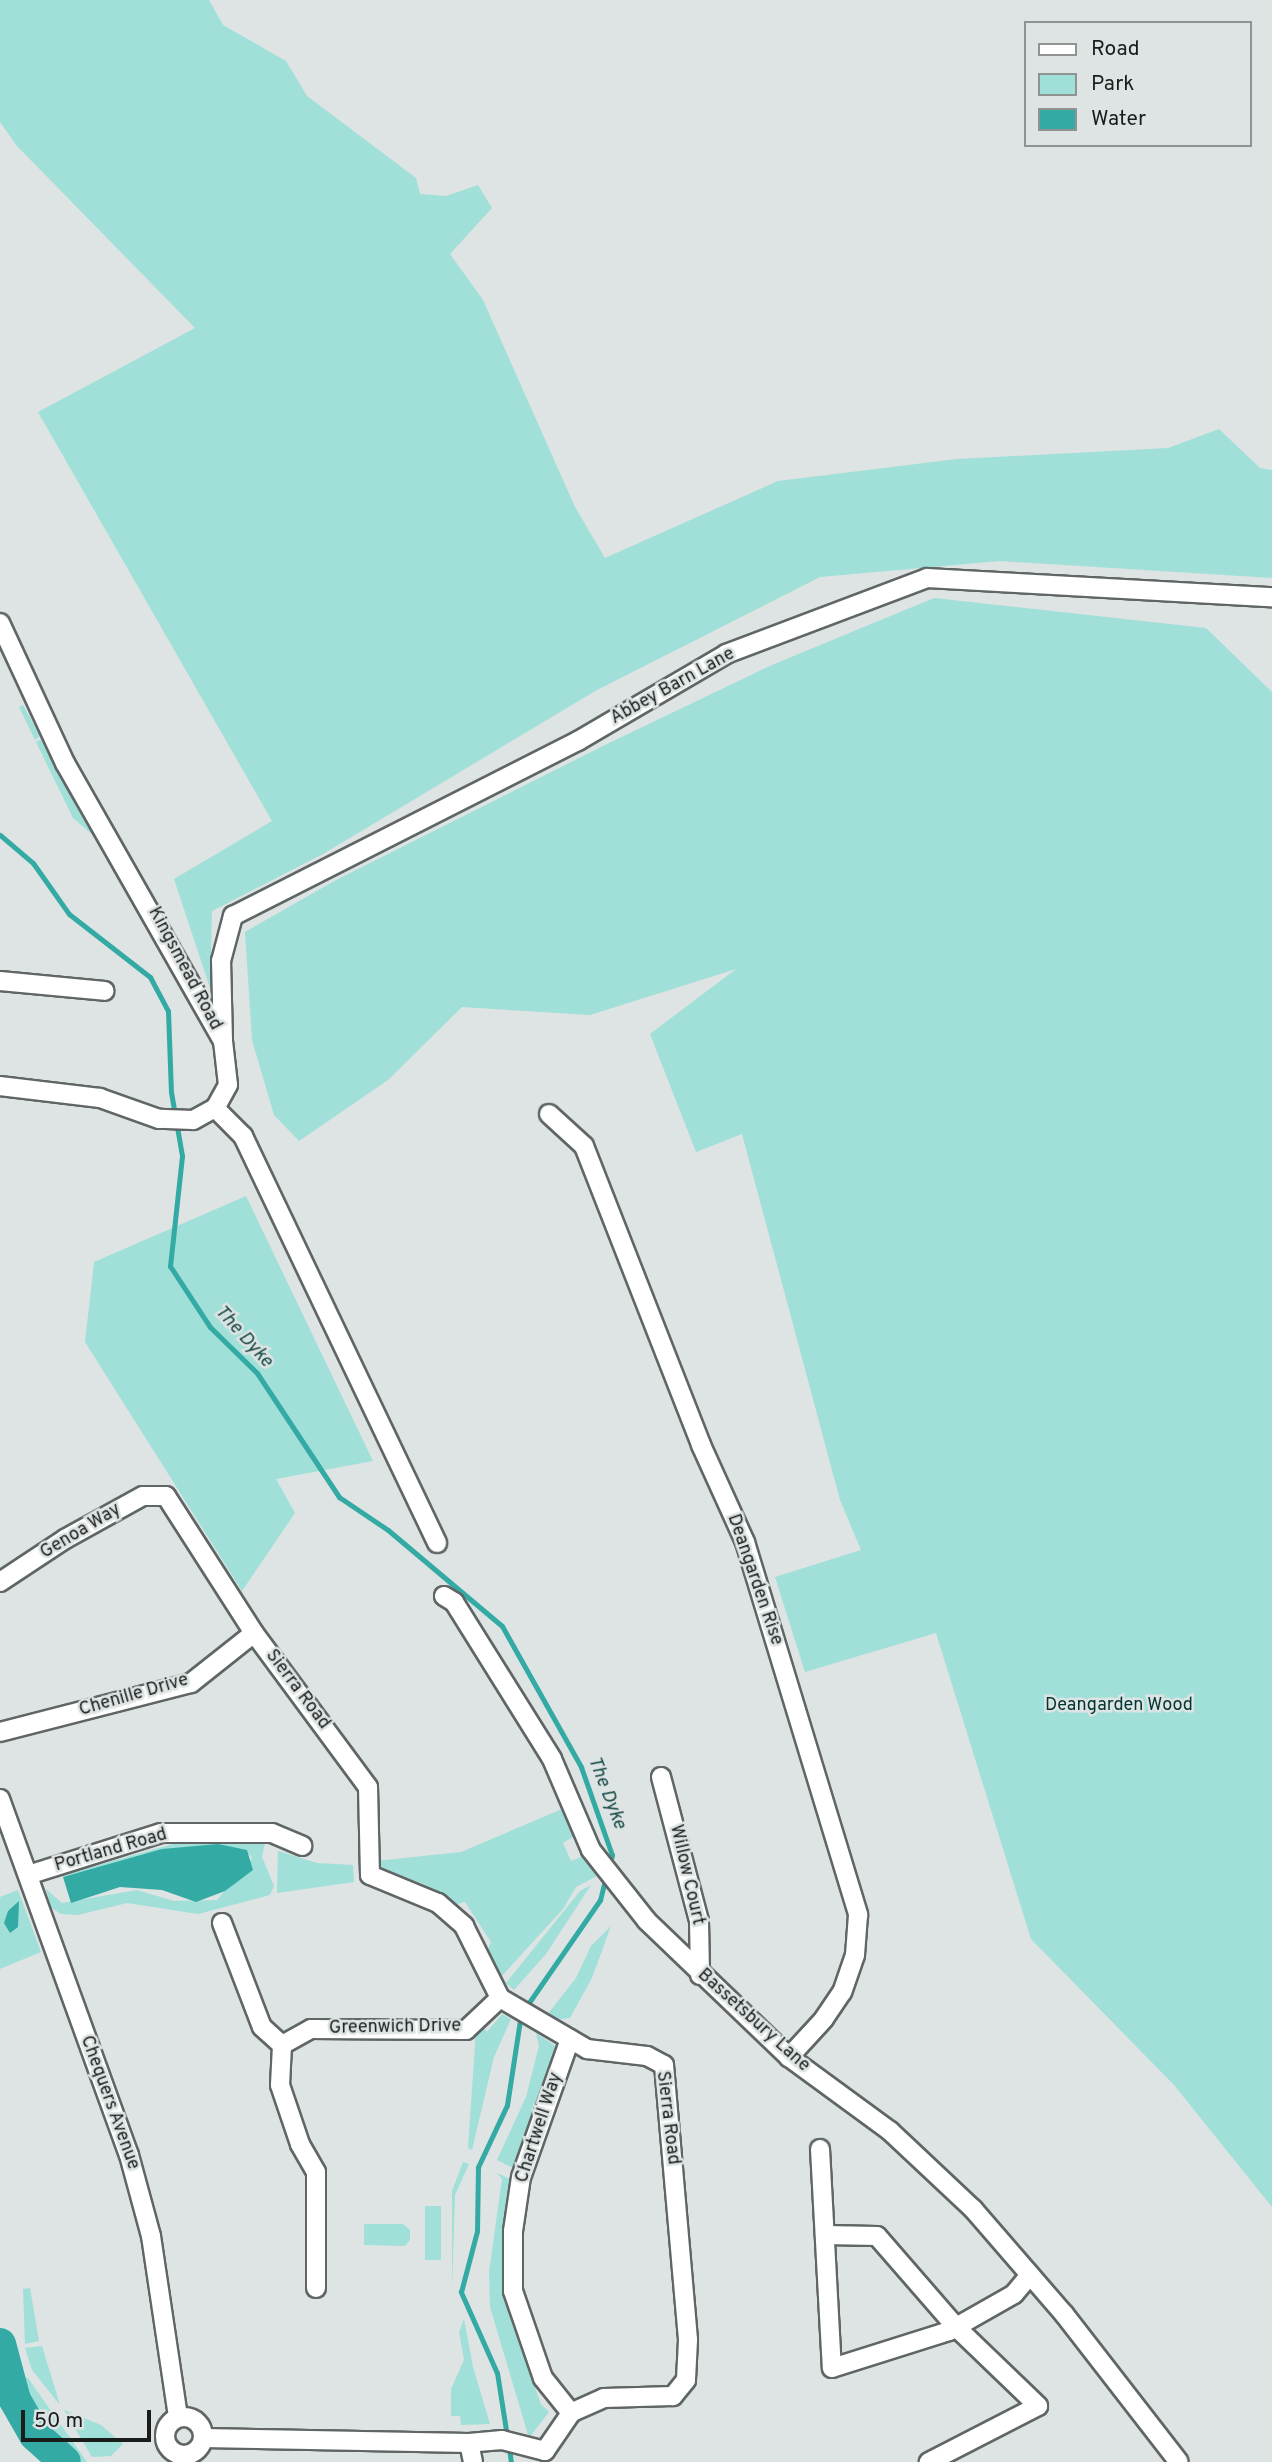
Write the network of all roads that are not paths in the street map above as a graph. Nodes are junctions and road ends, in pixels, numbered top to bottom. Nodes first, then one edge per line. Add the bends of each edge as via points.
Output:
1 (1272, 597) edge
2 (0, 623) edge
3 (0, 981) edge
4 (105, 991) dead end
5 (223, 1041) junction
6 (0, 1086) edge
7 (215, 1108) junction
8 (549, 1114) dead end
9 (166, 1496) joint
10 (437, 1543) dead end
11 (0, 1582) edge
12 (443, 1596) dead end
13 (254, 1633) junction
14 (0, 1732) edge
15 (661, 1777) dead end
16 (0, 1799) edge
17 (302, 1846) dead end
18 (28, 1875) junction
19 (222, 1923) dead end
20 (700, 1975) junction
21 (505, 2001) junction
22 (570, 2039) junction
23 (282, 2045) junction
24 (789, 2057) junction
25 (820, 2149) dead end
26 (825, 2235) junction
27 (1030, 2275) junction
28 (316, 2288) dead end
29 (957, 2327) junction
30 (571, 2413) junction
31 (178, 2417) junction
32 (204, 2438) junction
33 (469, 2443) junction
34 (169, 2457) edge
35 (473, 2462) edge
36 (929, 2462) edge
37 (1179, 2462) edge

1 - 5 street, Abbey Barn Lane via 927,578 726,654 578,741 233,916 221,961
2 - 5 street, Kingsmead Road via 65,763
3 - 4 street
5 - 7 street, Kingsmead Road via 228,1085
6 - 7 street via 100,1098 159,1119 193,1120
7 - 10 street via 243,1136
8 - 24 street, Deangarden Rise via 592,1141 701,1445 745,1542 858,1915 855,1955 842,1992
9 - 11 street, Genoa Way via 144,1496 65,1538
9 - 13 street, Sierra Road
12 - 20 street, Bassetsbury Lane via 454,1602 552,1759 595,1855 647,1921
13 - 14 street, Chenille Drive via 191,1683
13 - 21 street, Sierra Road via 368,1787 370,1875 438,1903 464,1926
15 - 20 street, Willow Court via 699,1921
16 - 18 street, Chequers Avenue
17 - 18 street, Portland Road via 272,1833 161,1833
18 - 31 street, Chequers Avenue via 134,2175 153,2245
19 - 23 street via 262,2027
20 - 24 street, Bassetsbury Lane
21 - 22 street, Sierra Road
21 - 23 street, Greenwich Drive via 466,2030 311,2029
22 - 30 street, Chartwell Way via 521,2176 513,2291 543,2378
22 - 30 street, Sierra Road via 587,2049 647,2056 664,2065 688,2340 686,2380 673,2396 604,2398
23 - 28 street via 280,2085 300,2144 316,2172
24 - 27 street, Bassetsbury Lane via 890,2131 973,2209
25 - 26 street
26 - 29 street via 877,2236
26 - 29 street via 832,2368
27 - 29 street via 1014,2294
27 - 37 street, Bassetsbury Lane
29 - 36 street via 1038,2406
30 - 33 street via 545,2451 502,2440
31 - 32 street via 196,2420
31 - 34 street via 164,2433
32 - 33 street
32 - 34 street via 192,2454
33 - 35 street

